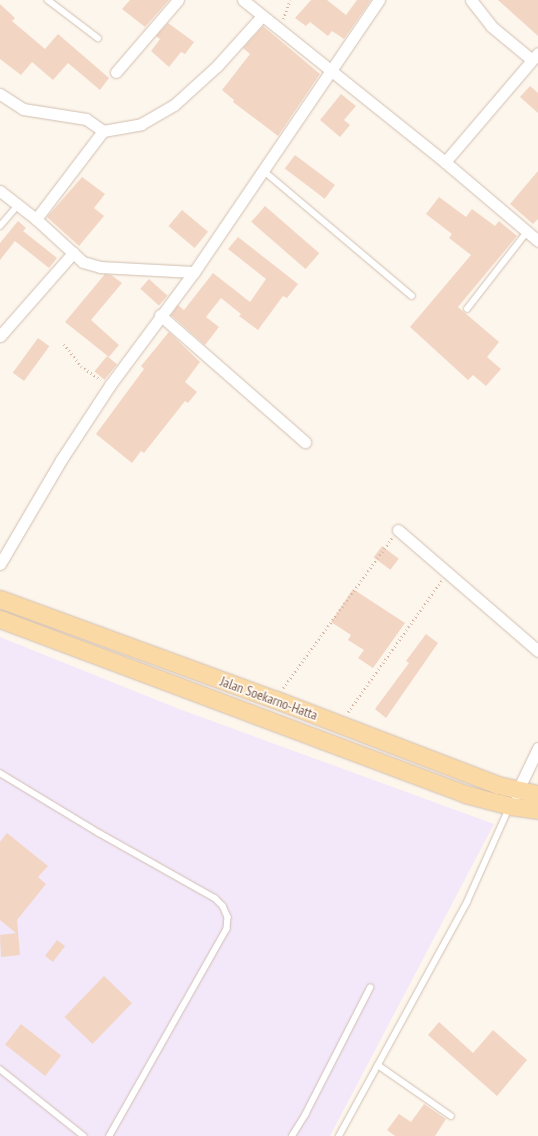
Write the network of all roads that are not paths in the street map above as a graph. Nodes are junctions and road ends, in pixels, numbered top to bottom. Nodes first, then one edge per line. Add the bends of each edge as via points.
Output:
1 (48, 0) edge
2 (178, 0) edge
3 (243, 0) edge
4 (379, 0) edge
5 (471, 0) edge
6 (262, 16) junction
7 (98, 38) dead end
8 (535, 57) edge
9 (330, 69) junction
10 (116, 72) dead end
11 (0, 94) edge
12 (103, 131) junction
13 (445, 162) junction
14 (263, 169) junction
15 (0, 191) edge
16 (18, 205) junction
17 (36, 219) junction
18 (0, 226) edge
19 (527, 232) junction
20 (538, 241) edge
21 (73, 253) junction
22 (194, 272) junction
23 (412, 296) dead end
24 (467, 309) dead end
25 (160, 315) junction
26 (0, 336) edge
27 (305, 442) dead end
28 (398, 530) road end
29 (0, 564) edge
30 (0, 599) edge
31 (0, 619) edge
32 (538, 651) edge
33 (538, 748) edge
34 (0, 773) edge
35 (518, 791) junction
36 (538, 794) edge
37 (510, 806) junction
38 (538, 810) edge
39 (370, 988) dead end
40 (378, 1065) junction
41 (0, 1069) edge
42 (451, 1116) dead end
43 (84, 1136) edge
44 (110, 1136) edge
45 (292, 1136) edge
46 (339, 1136) edge

1 - 7 lane
2 - 10 street
3 - 6 street
4 - 9 street
5 - 8 street via 491,26
6 - 9 street
6 - 12 street via 217,66 174,105 140,124
8 - 13 street
9 - 13 street
9 - 14 street
11 - 12 street via 23,109 86,119
12 - 17 street
13 - 19 street
14 - 22 street
14 - 23 lane
15 - 16 street
16 - 17 street
16 - 18 lane
17 - 21 street
19 - 20 street
19 - 24 lane
21 - 22 street via 83,262 100,267 126,266
21 - 26 street
22 - 25 street
25 - 27 street
25 - 29 street via 57,466
28 - 32 street
30 - 35 main road, Jalan Soekarno-Hatta
31 - 37 main road, Jalan Soekarno-Hatta via 465,794
33 - 35 street
34 - 44 lane via 99,833 215,898 223,906 228,917 224,934
35 - 36 main road, Jalan Soekarno-Hatta
35 - 37 street
37 - 38 main road, Jalan Soekarno-Hatta
37 - 40 lane via 467,902
39 - 45 lane
40 - 42 lane
40 - 46 lane
41 - 43 lane

